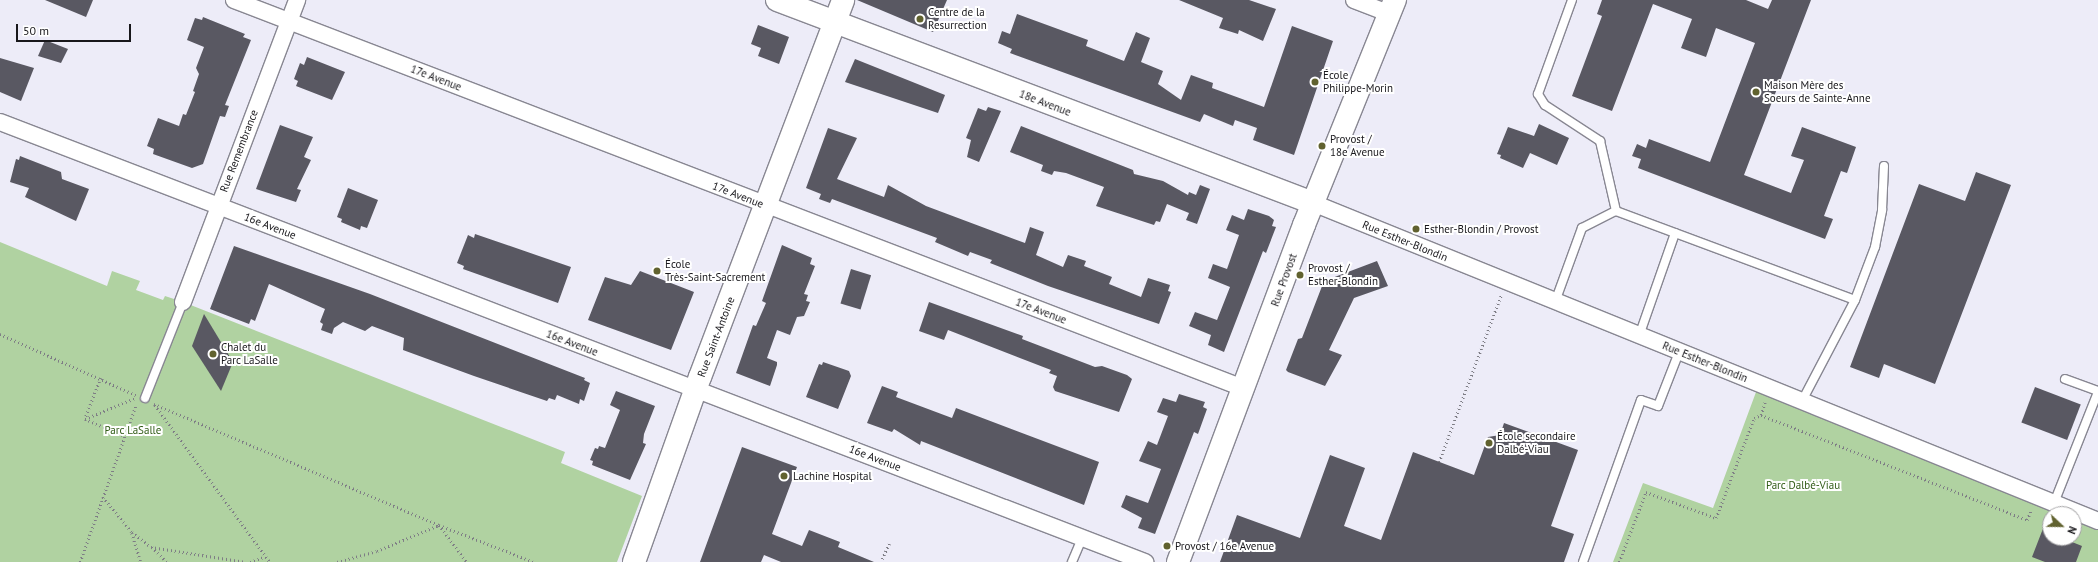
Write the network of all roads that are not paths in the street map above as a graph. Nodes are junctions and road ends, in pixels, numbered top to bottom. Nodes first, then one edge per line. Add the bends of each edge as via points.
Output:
1 (234, 0) edge
2 (297, 0) edge
3 (777, 0) edge
4 (843, 0) edge
5 (1354, 0) edge
6 (1572, 0) edge
7 (1392, 7) edge
8 (289, 21) junction
9 (834, 22) junction
10 (0, 122) edge
11 (1884, 166) dead end
12 (1313, 203) junction
13 (219, 206) junction
14 (767, 206) junction
15 (1616, 211) junction
16 (1675, 233) junction
17 (1855, 300) junction
18 (183, 302) joint
19 (1555, 302) junction
20 (1639, 336) junction
21 (1679, 352) junction
22 (2065, 379) dead end
23 (1243, 388) junction
24 (695, 391) junction
25 (2098, 392) edge
26 (142, 397) road end
27 (1802, 401) junction
28 (2054, 503) junction
29 (2098, 521) edge
30 (1082, 538) junction
31 (634, 562) edge
32 (1072, 562) edge
33 (1145, 562) edge
34 (1178, 562) edge
35 (1583, 562) edge

1 - 8 street, 17e Avenue
2 - 8 street, Rue Remembrance
3 - 9 street, 18e Avenue
4 - 9 street, Rue Saint-Antoine
5 - 7 street
6 - 15 lane via 1538,94 1545,105 1600,140
7 - 12 street, Rue Provost
8 - 13 street, Rue Remembrance
8 - 14 street, 17e Avenue
9 - 12 street, 18e Avenue
9 - 14 street, Rue Saint-Antoine
10 - 13 street, 16e Avenue
11 - 17 lane via 1882,210 1875,247
12 - 19 street, Rue Esther-Blondin
12 - 23 street, Rue Provost
13 - 18 street, Rue Remembrance
13 - 24 street, 16e Avenue
14 - 23 street, 17e Avenue
14 - 24 street, Rue Saint-Antoine
15 - 16 lane
15 - 19 lane via 1582,228
16 - 17 lane
16 - 20 lane
17 - 27 lane
18 - 26 lane
19 - 20 street, Rue Esther-Blondin
20 - 21 street, Rue Esther-Blondin
21 - 27 street, Rue Esther-Blondin
21 - 35 lane via 1658,406 1641,400
22 - 25 lane
23 - 34 street, Rue Provost
24 - 30 street, 16e Avenue
24 - 31 street, Rue Saint-Antoine
25 - 28 lane
27 - 28 street, Rue Esther-Blondin
28 - 29 street, Rue Esther-Blondin
30 - 32 lane
30 - 33 street, 16e Avenue

